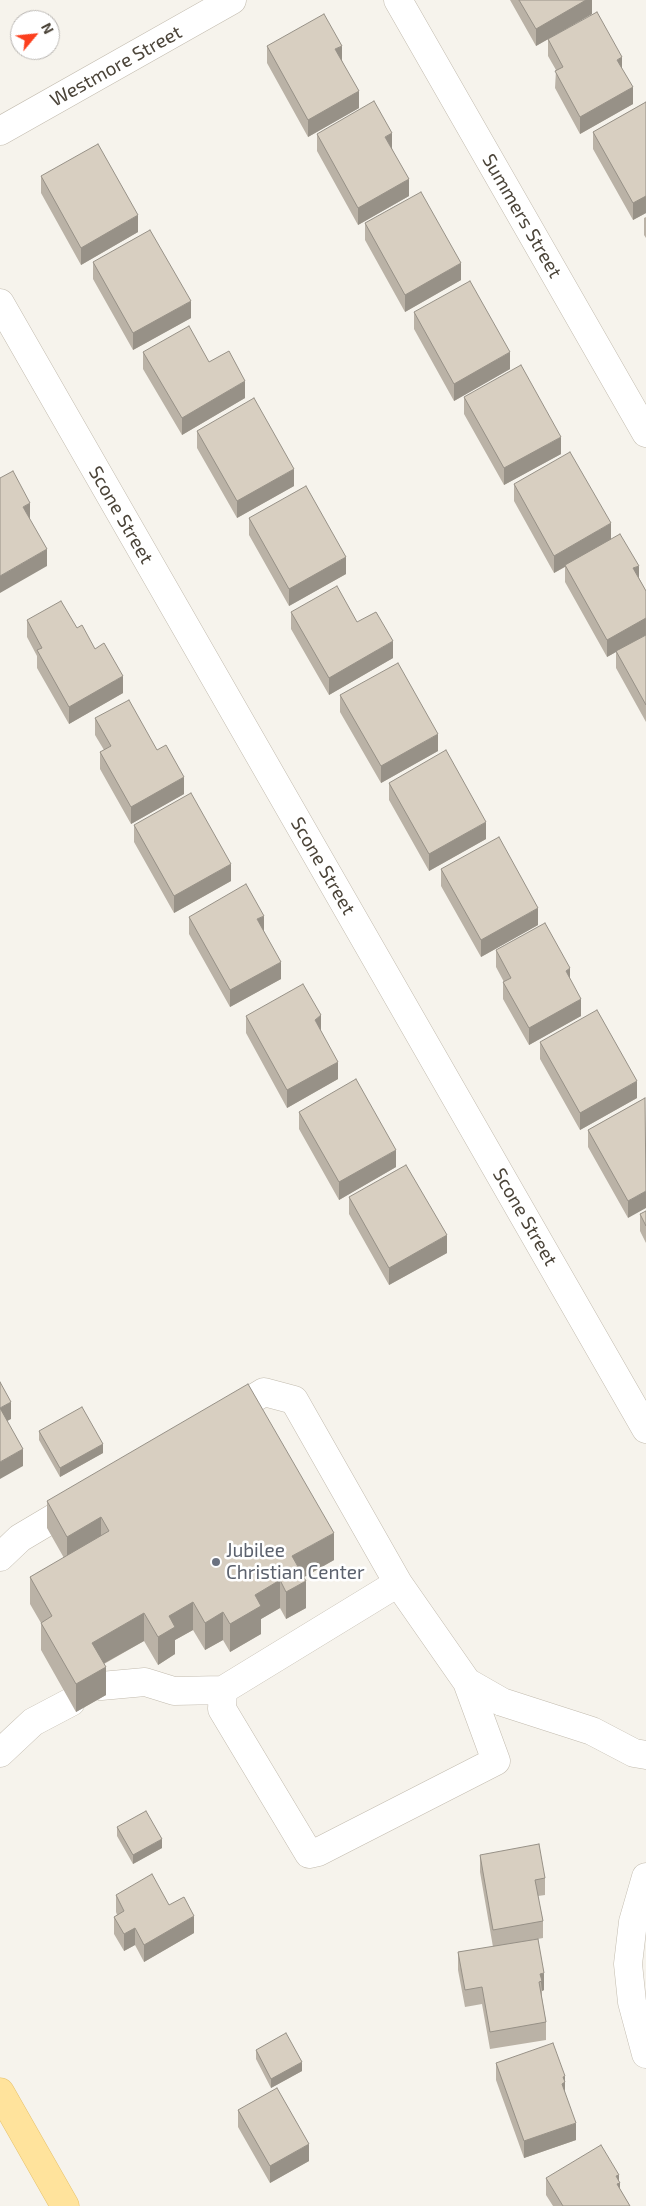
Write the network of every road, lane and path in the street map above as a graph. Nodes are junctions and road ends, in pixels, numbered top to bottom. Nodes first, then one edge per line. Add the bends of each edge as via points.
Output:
1 (232, 0) edge
2 (398, 0) edge
3 (0, 131) edge
4 (0, 304) edge
5 (646, 433) edge
6 (205, 1428) edge
7 (646, 1429) edge
8 (104, 1488) edge
9 (0, 1557) edge
10 (398, 1583) junction
11 (466, 1682) junction
12 (100, 1686) edge
13 (223, 1690) junction
14 (71, 1702) edge
15 (0, 1753) edge
16 (646, 1755) edge
17 (646, 1878) edge
18 (646, 2054) edge
19 (0, 2092) edge
20 (65, 2206) edge

1 - 3 street, Westmore Street
2 - 5 street, Summers Street
4 - 7 street, Scone Street
6 - 10 street via 264,1392 294,1400
8 - 9 street via 20,1538
10 - 11 street
10 - 13 street
11 - 13 street via 496,1761 309,1854 222,1709
11 - 16 street via 502,1702 592,1731 634,1753
12 - 13 street via 145,1682 174,1691
14 - 15 street via 33,1722
17 - 18 street via 632,1922 628,1964 632,2002
19 - 20 main road

